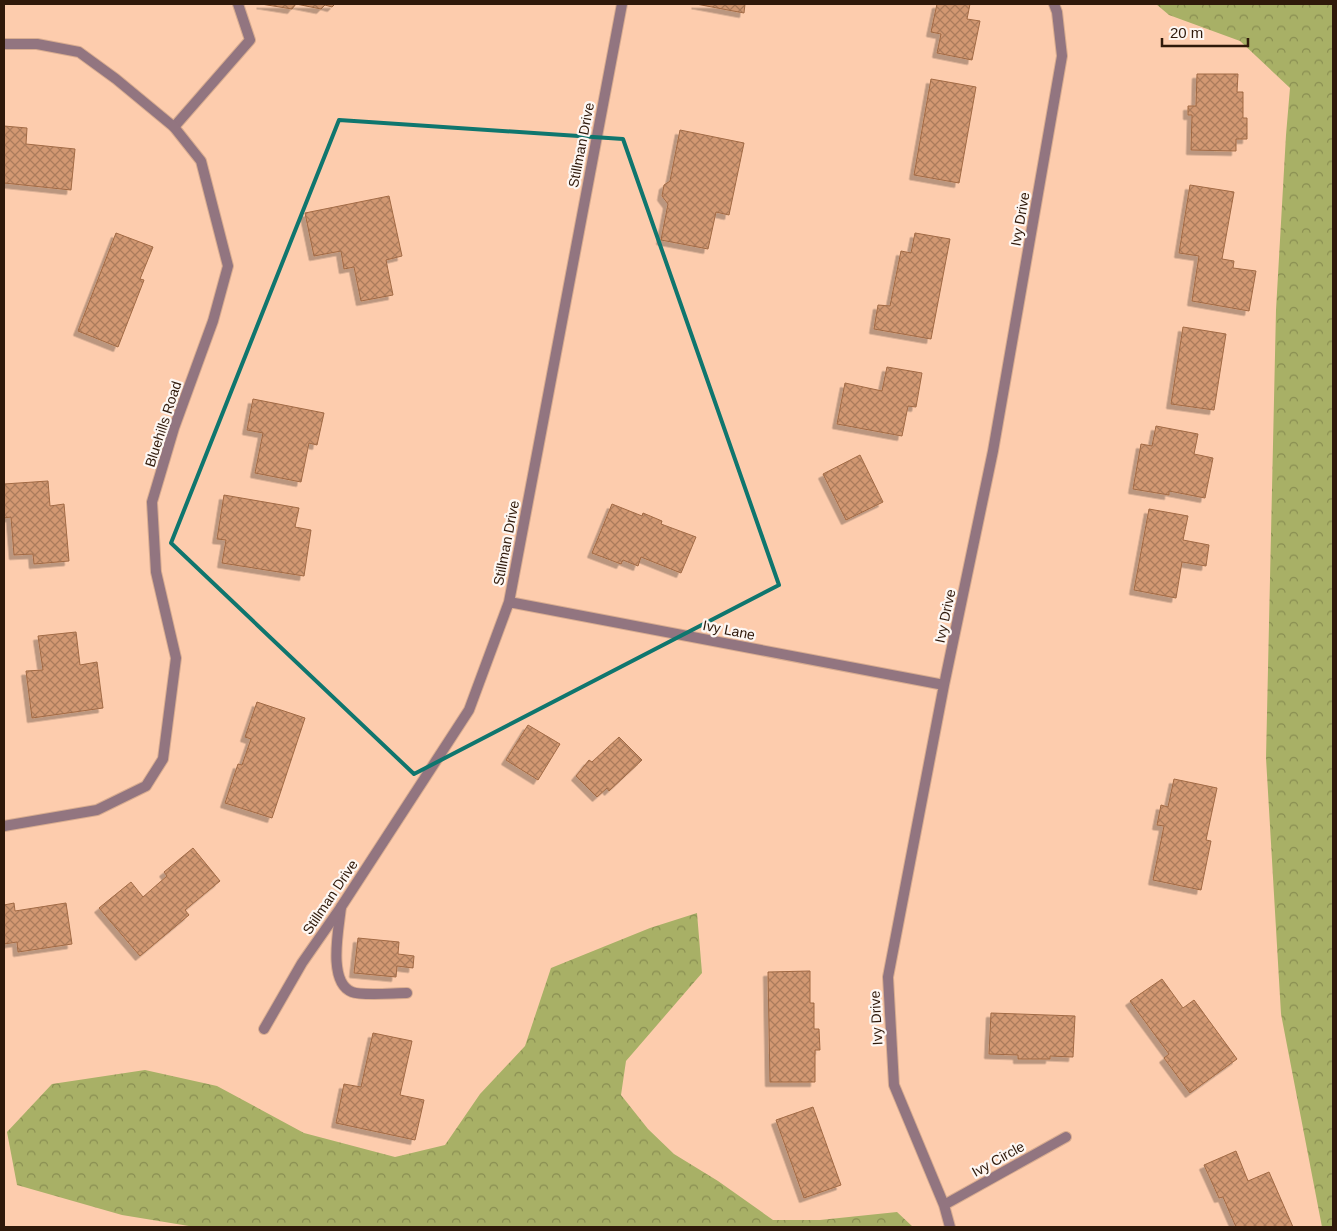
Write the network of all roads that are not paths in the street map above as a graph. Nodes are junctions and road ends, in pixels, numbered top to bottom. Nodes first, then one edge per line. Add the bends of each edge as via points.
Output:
1 (238, 4) edge
2 (622, 4) edge
3 (1054, 4) edge
4 (4, 44) edge
5 (174, 127) junction
6 (509, 602) junction
7 (944, 685) junction
8 (4, 826) edge
9 (341, 907) junction
10 (407, 993) dead end
11 (264, 1029) dead end
12 (1066, 1137) dead end
13 (944, 1206) junction
14 (950, 1227) edge

1 - 5 street via 250,40
2 - 6 street, Stillman Drive
3 - 7 street, Ivy Drive via 1062,56 993,451
4 - 5 street, Bluehills Road via 36,44 79,52
5 - 8 street, Bluehills Road via 201,161 228,266 213,321 174,428 152,502 156,572 176,658 163,759 146,786 97,810
6 - 7 street, Ivy Lane
6 - 9 street, Stillman Drive via 469,710
7 - 13 street, Ivy Drive via 888,978 894,1085
9 - 10 street via 336,956 338,976 344,988 354,993
9 - 11 street, Stillman Drive via 302,963
12 - 13 street, Ivy Circle
13 - 14 street, Ivy Drive

